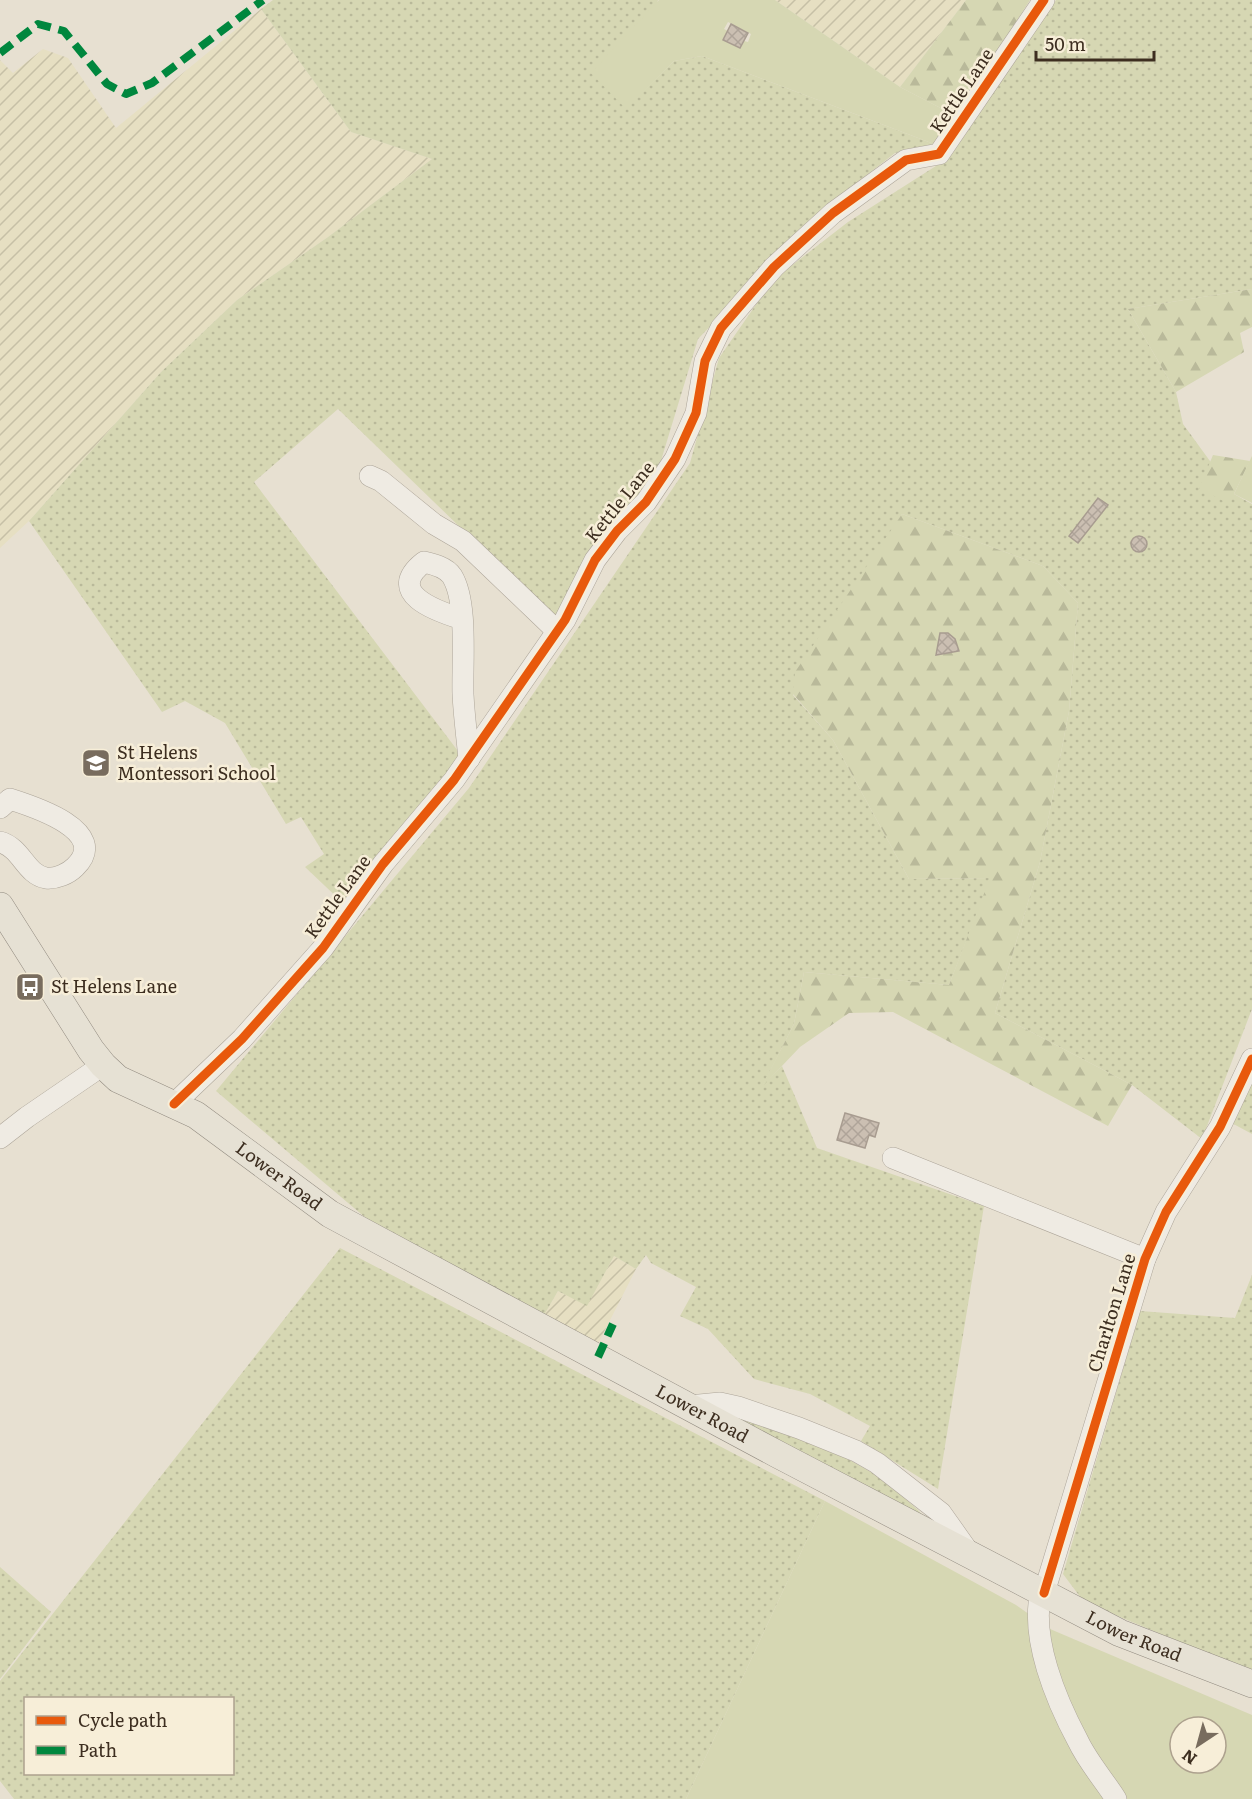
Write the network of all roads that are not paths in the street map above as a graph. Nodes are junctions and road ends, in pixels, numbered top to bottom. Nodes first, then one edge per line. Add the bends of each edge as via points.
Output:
1 (1044, 0) edge
2 (369, 476) dead end
3 (462, 619) dead end
4 (557, 631) junction
5 (469, 759) junction
6 (0, 808) edge
7 (0, 842) edge
8 (0, 906) edge
9 (1252, 1059) edge
10 (103, 1065) junction
11 (174, 1104) junction
12 (0, 1138) edge
13 (893, 1158) dead end
14 (1145, 1259) junction
15 (689, 1406) junction
16 (970, 1554) junction
17 (1042, 1592) junction
18 (1252, 1684) edge
19 (1116, 1799) edge

1 - 4 street, Kettle Lane via 939,154 906,160 833,213 774,267 721,328 705,361 696,413 675,459 646,502 617,531 596,560
2 - 4 street via 463,542
3 - 5 street
4 - 5 street, Kettle Lane
5 - 11 street, Kettle Lane via 383,864 323,948 242,1039
6 - 7 street via 10,799 56,815 71,826 84,848 76,867 66,874 45,878
8 - 10 main road, Lower Road
9 - 14 street, Charlton Lane via 1220,1127 1166,1212
10 - 11 main road, Lower Road via 136,1089
10 - 12 street
11 - 15 main road, Lower Road via 196,1115 330,1214
13 - 14 street
14 - 17 street, Charlton Lane
15 - 16 main road, Lower Road
15 - 16 street via 720,1403 738,1407 856,1450 941,1513
16 - 17 main road, Lower Road
17 - 18 main road, Lower Road via 1120,1633
17 - 19 street, Charlton Lane via 1037,1616 1049,1676 1078,1743

